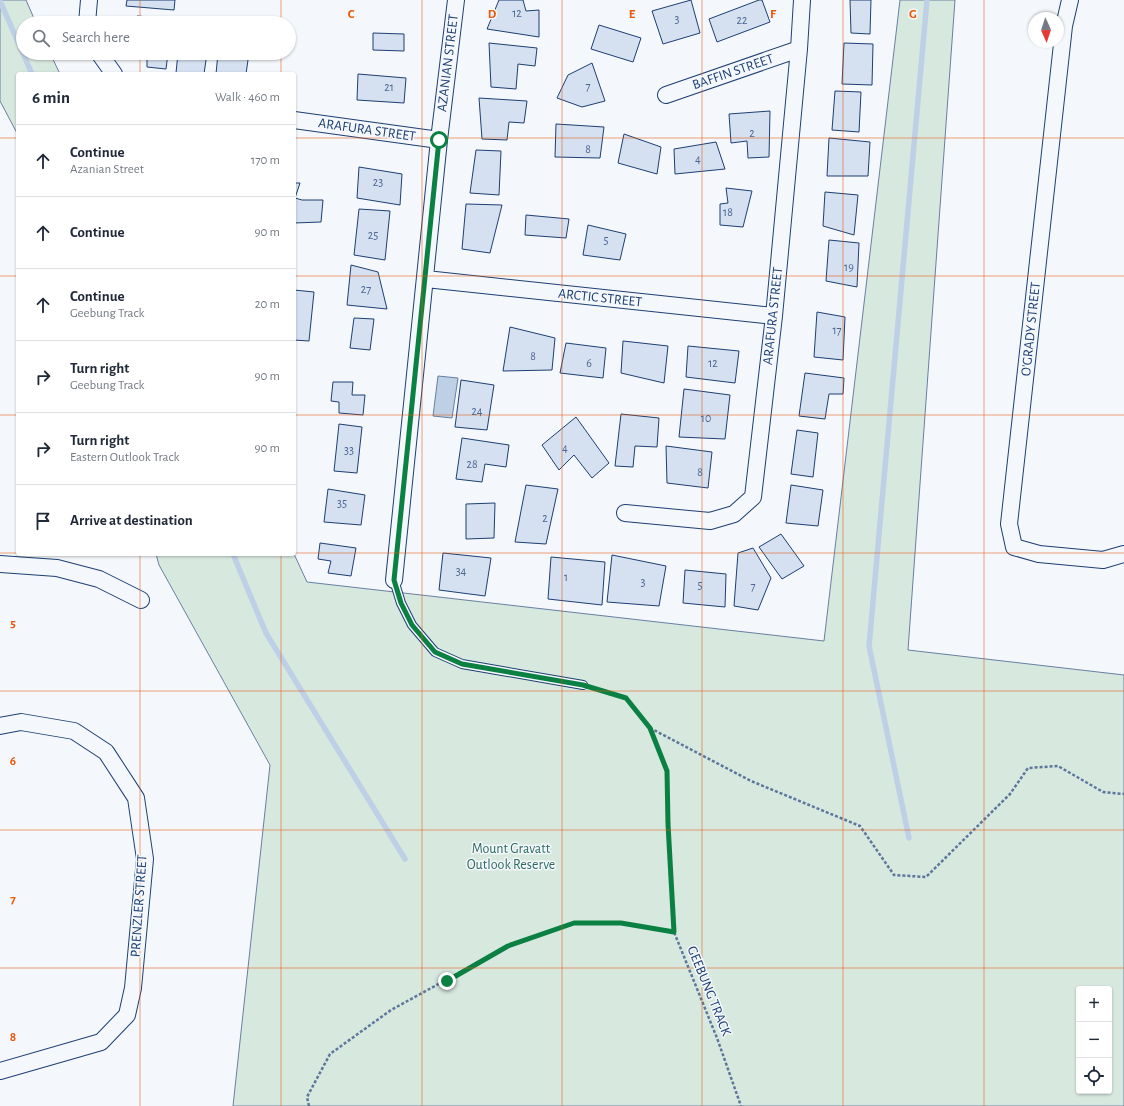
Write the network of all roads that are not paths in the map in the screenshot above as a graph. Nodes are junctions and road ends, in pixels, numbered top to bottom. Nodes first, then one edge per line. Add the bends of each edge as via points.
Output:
1 (89, 0) edge
2 (456, 0) edge
3 (802, 0) edge
4 (1070, 0) edge
5 (88, 16) edge
6 (799, 49) junction
7 (103, 60) edge
8 (112, 72) edge
9 (666, 95) dead end
10 (296, 120) edge
11 (439, 140) junction
12 (426, 279) junction
13 (774, 316) junction
14 (625, 513) dead end
15 (1124, 554) edge
16 (0, 564) edge
17 (394, 580) joint
18 (140, 600) dead end
19 (583, 685) road end
20 (0, 726) edge
21 (0, 1071) edge

1 - 5 street
2 - 11 street, AZANIAN STREET
3 - 6 street, ARAFURA STREET
4 - 15 street, O'GRADY STREET via 1064,26 1009,524 1014,547 1039,554 1103,560
6 - 9 street, BAFFIN STREET
6 - 13 street, ARAFURA STREET
7 - 8 street
10 - 11 street, ARAFURA STREET
11 - 12 street, AZANIAN STREET
12 - 13 street, ARCTIC STREET
12 - 17 street, AZANIAN STREET
13 - 14 street, ARAFURA STREET via 753,497 734,514 710,521
16 - 18 street via 57,568 99,579
17 - 19 lane via 401,603 412,625 435,652 462,664
20 - 21 street, PRENZLER STREET via 21,722 74,731 106,752 136,798 145,859 133,988 126,1015 101,1042

